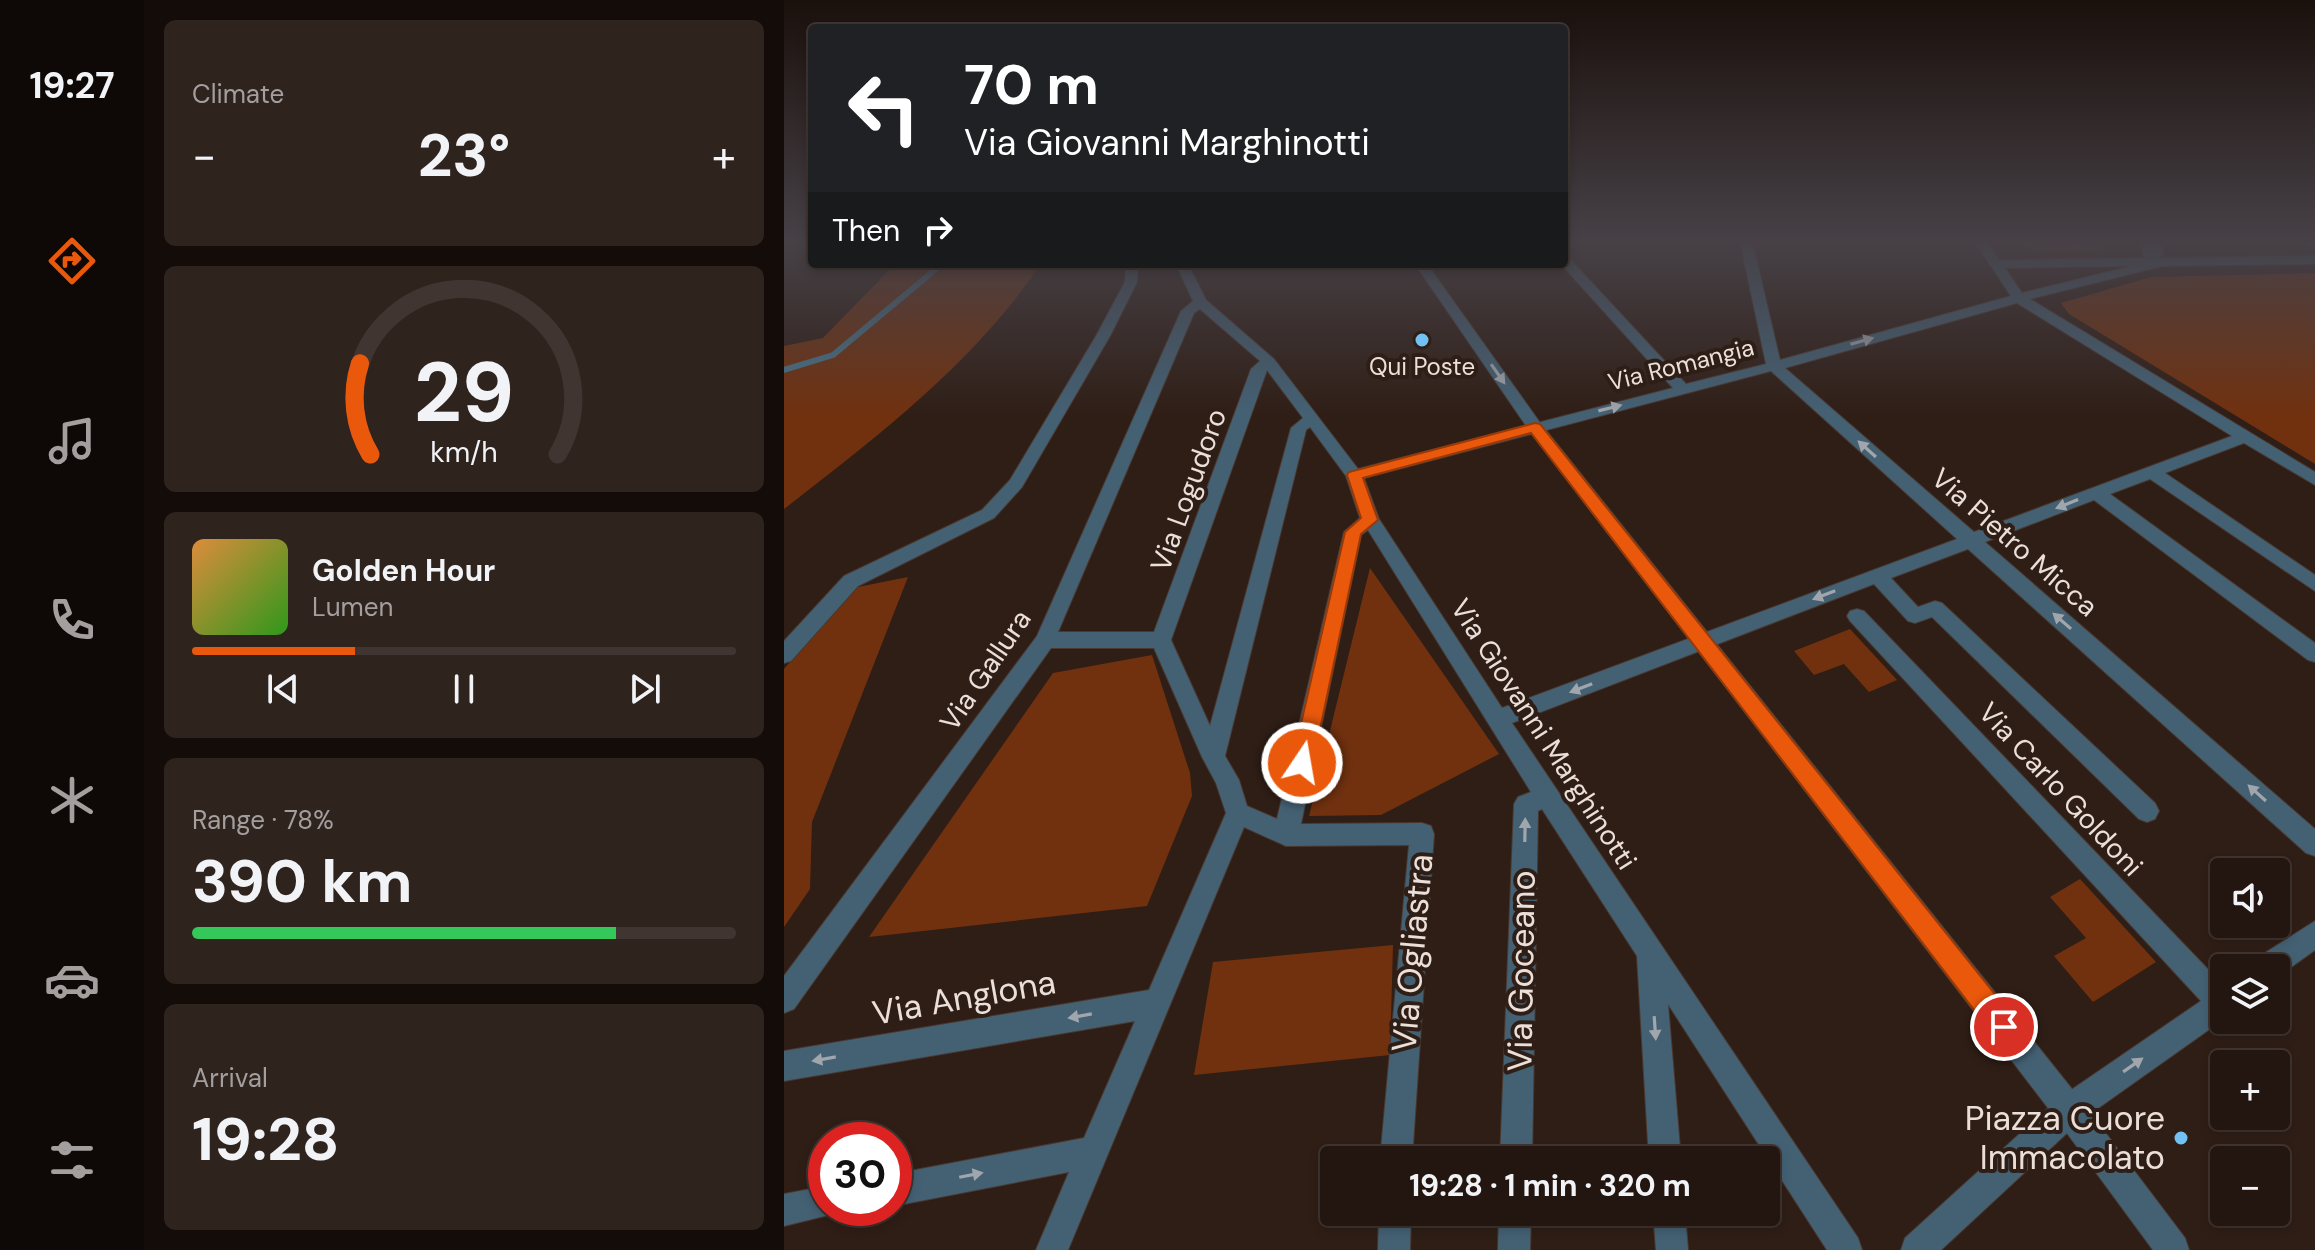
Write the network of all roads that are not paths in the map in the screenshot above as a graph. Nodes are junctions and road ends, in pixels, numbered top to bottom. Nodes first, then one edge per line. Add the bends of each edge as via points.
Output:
1 (1122, 299) edge
2 (1446, 299) edge
3 (1600, 299) edge
4 (1759, 299) edge
5 (2014, 299) edge
6 (2021, 299) edge
7 (1200, 302) joint
8 (1269, 362) junction
9 (1774, 366) junction
10 (1682, 389) junction
11 (1311, 419) junction
12 (1535, 427) junction
13 (2245, 437) junction
14 (2151, 472) junction
15 (1354, 475) junction
16 (2315, 480) edge
17 (2096, 493) junction
18 (1370, 520) junction
19 (1970, 542) junction
20 (1877, 575) junction
21 (2315, 584) edge
22 (1857, 616) dead end
23 (1045, 640) junction
24 (1161, 640) junction
25 (1701, 642) junction
26 (2315, 654) edge
27 (784, 655) edge
28 (1498, 719) junction
29 (1213, 757) junction
30 (1547, 797) junction
31 (2147, 811) dead end
32 (1238, 813) junction
33 (1286, 835) junction
34 (2315, 845) edge
35 (2315, 934) edge
36 (1650, 950) junction
37 (2287, 954) edge
38 (2210, 989) edge
39 (784, 999) edge
40 (1157, 1003) junction
41 (2210, 1012) edge
42 (784, 1066) edge
43 (2069, 1110) junction
44 (1397, 1146) edge
45 (1516, 1146) edge
46 (1664, 1146) edge
47 (1094, 1152) junction
48 (912, 1187) edge
49 (808, 1205) edge
50 (784, 1210) edge
51 (1395, 1226) edge
52 (1515, 1226) edge
53 (1670, 1226) edge
54 (1052, 1250) edge
55 (1394, 1250) edge
56 (1514, 1250) edge
57 (1672, 1250) edge
58 (1846, 1250) edge
59 (1917, 1250) edge
60 (2173, 1250) edge

1 - 27 street via 1016,483 988,514 851,581
2 -> 12 street
3 - 10 street
4 - 9 street
9 -> 5 street, Via Romangia
6 - 13 street
7 - 8 street, Via Giovanni Marghinotti
7 - 23 street, Via Gallura via 1188,311
8 - 11 street, Via Giovanni Marghinotti
8 - 24 street, Via Logudoro via 1258,369
9 - 10 street, Via Romangia
19 -> 9 street, Via Pietro Micca
12 -> 10 street, Via Romangia
11 - 15 street, Via Giovanni Marghinotti
11 - 29 street via 1299,428
12 - 15 street, Via Romangia
12 - 25 street
13 - 14 street
13 - 16 street
14 - 17 street
14 - 21 street
15 - 18 street, Via Giovanni Marghinotti
17 -> 19 street
17 - 26 street
18 - 28 street, Via Giovanni Marghinotti
18 - 33 street via 1353,532
19 - 20 street
34 -> 19 street, Via Pietro Micca
20 -> 25 street
20 - 31 street, Via Carlo Goldoni via 1915,616 1935,608
22 - 38 street, Via Carlo Goldoni
23 - 24 street
23 - 39 street, Via Gallura
24 - 29 street
25 -> 28 street
25 - 43 street
28 - 30 street, Via Giovanni Marghinotti
29 - 32 street
30 - 36 street, Via Giovanni Marghinotti
45 -> 30 street, Via Goceano via 1526,804
32 - 33 street, Via Ogliastra
32 - 40 street
33 - 44 street, Via Ogliastra via 1422,834
35 - 37 street
36 -> 46 street
36 - 58 street, Via Giovanni Marghinotti
40 -> 42 street, Via Anglona
40 - 47 street
43 -> 41 street
43 - 59 street
43 - 60 street
48 -> 47 street
47 - 54 street
49 - 50 street
51 - 55 street
52 - 56 street
53 - 57 street

